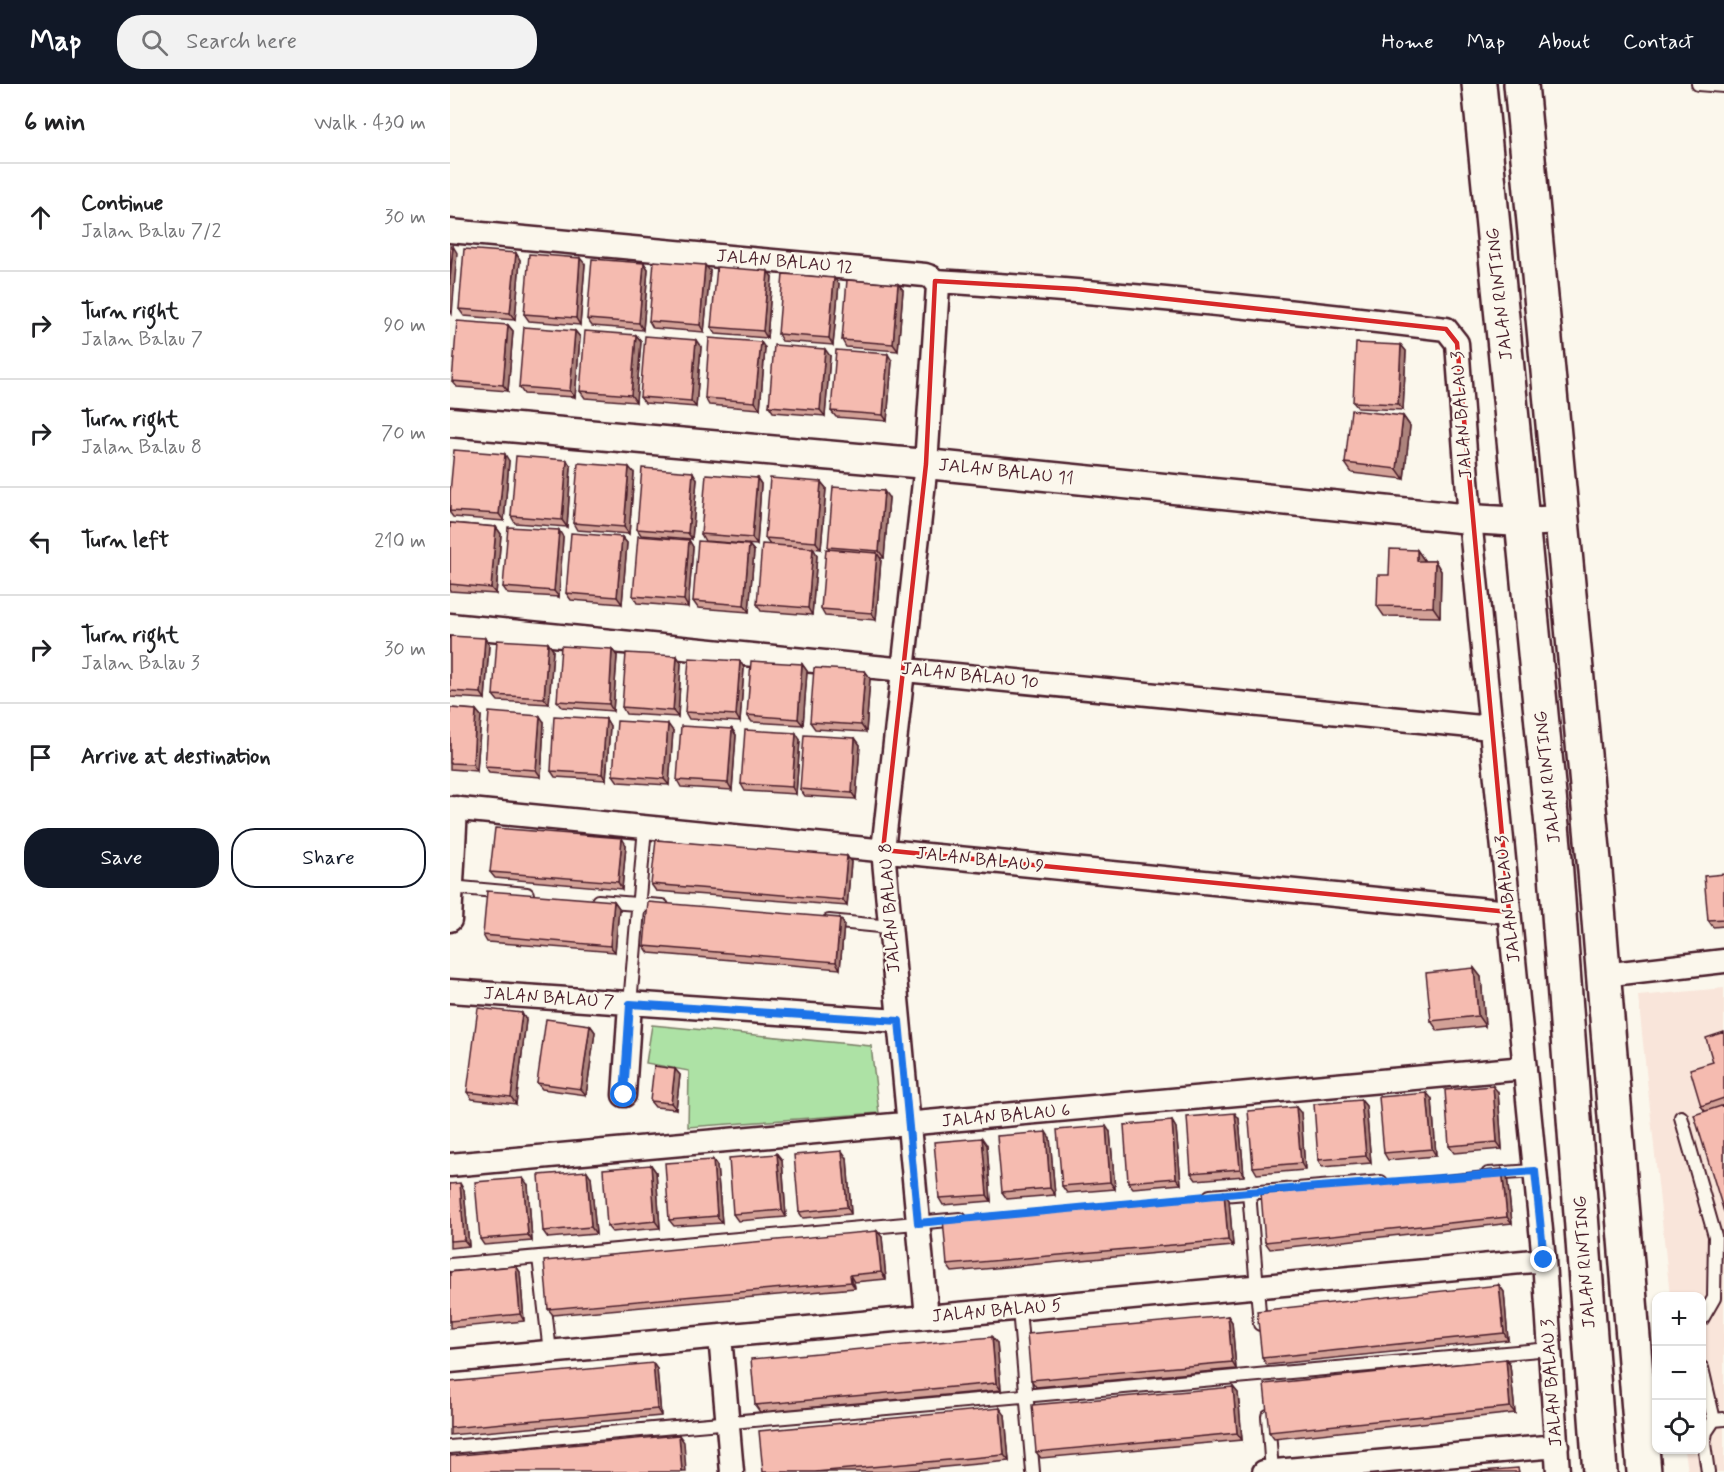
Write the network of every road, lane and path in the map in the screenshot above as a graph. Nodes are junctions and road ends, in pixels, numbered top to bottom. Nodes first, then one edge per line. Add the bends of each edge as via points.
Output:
1 (1479, 84) edge
2 (1521, 84) edge
3 (1698, 84) edge
4 (1724, 86) edge
5 (450, 231) edge
6 (936, 281) junction
7 (1446, 329) joint
8 (450, 422) edge
9 (926, 464) junction
10 (1470, 519) junction
11 (1562, 520) junction
12 (1522, 522) junction
13 (450, 625) edge
14 (903, 670) junction
15 (1491, 728) junction
16 (453, 808) edge
17 (645, 827) junction
18 (883, 850) junction
19 (451, 887) edge
20 (545, 896) edge
21 (580, 899) edge
22 (638, 904) junction
23 (673, 908) edge
24 (1509, 912) junction
25 (450, 920) edge
26 (821, 921) edge
27 (890, 927) junction
28 (1724, 961) edge
29 (1603, 975) junction
30 (450, 992) edge
31 (630, 1004) junction
32 (899, 1021) junction
33 (1525, 1068) junction
34 (624, 1095) dead end
35 (1681, 1117) dead end
36 (909, 1125) junction
37 (450, 1165) edge
38 (1535, 1171) junction
39 (1475, 1175) edge
40 (1392, 1181) edge
41 (1249, 1192) junction
42 (1202, 1197) edge
43 (977, 1218) edge
44 (918, 1223) junction
45 (538, 1257) junction
46 (1544, 1260) junction
47 (450, 1265) edge
48 (1257, 1287) junction
49 (1019, 1309) junction
50 (1706, 1311) edge
51 (927, 1317) junction
52 (720, 1336) junction
53 (1262, 1341) edge
54 (1550, 1349) junction
55 (550, 1352) junction
56 (450, 1361) edge
57 (1706, 1382) edge
58 (1026, 1396) junction
59 (1267, 1407) edge
60 (1719, 1419) edge
61 (728, 1422) junction
62 (1706, 1432) edge
63 (1557, 1446) junction
64 (450, 1447) edge
65 (1705, 1454) edge
66 (1647, 1456) edge
67 (732, 1472) edge
68 (1032, 1472) edge
69 (1270, 1472) edge
70 (1558, 1472) edge
71 (1600, 1472) edge
72 (1708, 1472) edge

1 - 12 main road, JALAN RINTING
2 - 11 main road, JALAN RINTING
3 - 4 lane
5 - 6 street, JALAN BALAU 12 via 926,275
6 - 7 street, JALAN BALAU 12 via 1076,290
6 - 9 street
7 - 10 street, JALAN BALAU 3 via 1457,343
8 - 9 street, JALAN BALAU 11
9 - 10 street, JALAN BALAU 11
9 - 14 street, JALAN BALAU 8
10 - 12 street, JALAN BALAU 11
10 - 15 street, JALAN BALAU 3
11 - 12 street, JALAN BALAU 11
11 - 29 main road, JALAN RINTING
12 - 71 main road, JALAN RINTING via 1554,846
13 - 14 street, JALAN BALAU 10
14 - 15 street, JALAN BALAU 10
14 - 18 street, JALAN BALAU 8
15 - 24 street, JALAN BALAU 3
16 - 17 street, JALAN BALAU 9
16 - 19 street
17 - 18 street, JALAN BALAU 9
17 - 22 lane
18 - 24 street, JALAN BALAU 9
18 - 27 street, JALAN BALAU 8
19 - 20 lane
19 - 25 street
21 - 22 lane
22 - 23 lane
22 - 31 lane
24 - 33 street, JALAN BALAU 3
26 - 27 lane
27 - 32 street, JALAN BALAU 8
28 - 29 street
29 - 66 main road, JALAN RINTING
30 - 31 street, JALAN BALAU 7
31 - 32 street, JALAN BALAU 7
31 - 34 street
32 - 36 street, JALAN BALAU 8
33 - 36 street, JALAN BALAU 6
33 - 38 street, JALAN BALAU 3
35 - 50 lane via 1715,1236 1714,1298
36 - 37 street, JALAN BALAU 6
36 - 44 street, JALAN BALAU 8
38 - 39 lane
38 - 46 street, JALAN BALAU 3
40 - 41 lane
41 - 42 lane
41 - 48 lane
43 - 44 lane
44 - 45 lane
44 - 51 street, JALAN BALAU 8
45 - 47 lane
45 - 55 lane
46 - 48 street, JALAN BALAU 5
46 - 54 street, JALAN BALAU 3
48 - 49 street, JALAN BALAU 5
48 - 53 lane
49 - 51 street, JALAN BALAU 5
49 - 58 lane
51 - 52 street, JALAN BALAU 5
52 - 55 street, JALAN BALAU 5
52 - 61 street
54 - 58 lane
54 - 63 street, JALAN BALAU 3
55 - 56 street, JALAN BALAU 5
57 - 60 lane
58 - 61 lane
58 - 68 lane
59 - 69 lane
60 - 62 lane
61 - 64 lane
61 - 67 street
63 - 69 street
63 - 70 street, JALAN BALAU 3
65 - 72 lane

